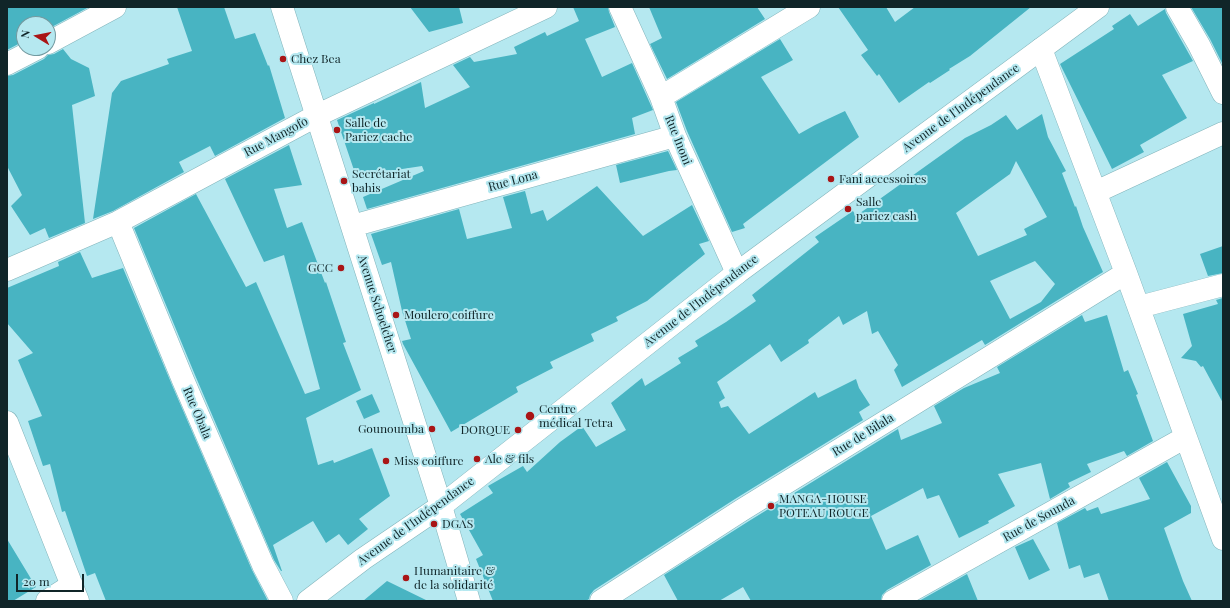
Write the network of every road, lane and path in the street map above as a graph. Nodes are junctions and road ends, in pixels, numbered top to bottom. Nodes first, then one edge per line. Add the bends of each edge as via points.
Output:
1 (115, 7) edge
2 (282, 7) edge
3 (546, 7) edge
4 (620, 7) edge
5 (809, 7) edge
6 (1098, 7) edge
7 (1177, 7) edge
8 (516, 14) edge
9 (56, 39) edge
10 (1041, 49) junction
11 (22, 56) edge
12 (7, 64) edge
13 (1223, 93) edge
14 (661, 97) junction
15 (316, 116) junction
16 (1223, 133) edge
17 (675, 136) junction
18 (1096, 192) junction
19 (118, 222) junction
20 (352, 226) junction
21 (7, 270) edge
22 (736, 273) junction
23 (1126, 273) junction
24 (1223, 286) edge
25 (1139, 308) junction
26 (7, 424) edge
27 (1186, 437) junction
28 (441, 506) junction
29 (1223, 539) edge
30 (75, 593) edge
31 (47, 601) edge
32 (282, 601) edge
33 (308, 601) edge
34 (470, 601) edge
35 (601, 601) edge
36 (893, 601) edge

1 - 9 street
2 - 15 street, Avenue Schoelcher
3 - 8 street, Rue Mangofo
4 - 14 street, Rue Inoni
5 - 14 street
6 - 10 street, Avenue de l'Indépendance
7 - 13 street
8 - 15 street, Rue Mangofo
10 - 18 street
10 - 22 street, Avenue de l'Indépendance
11 - 12 street
14 - 17 street, Rue Inoni
15 - 19 street, Rue Mangofo
15 - 20 street, Avenue Schoelcher
16 - 18 street
17 - 20 street, Rue Lona
17 - 22 street, Rue Inoni
18 - 23 street
19 - 21 street, Rue Mangofo
19 - 32 street, Rue Obala via 256,551
20 - 28 street, Avenue Schoelcher
22 - 28 street, Avenue de l'Indépendance
23 - 25 street
23 - 35 street, Rue de Bilala via 748,506
24 - 25 street
25 - 27 street
26 - 30 street
27 - 29 street
27 - 36 street, Rue de Sounda
28 - 33 street, Avenue de l'Indépendance via 363,559
28 - 34 street, Avenue Schoelcher
30 - 31 street

